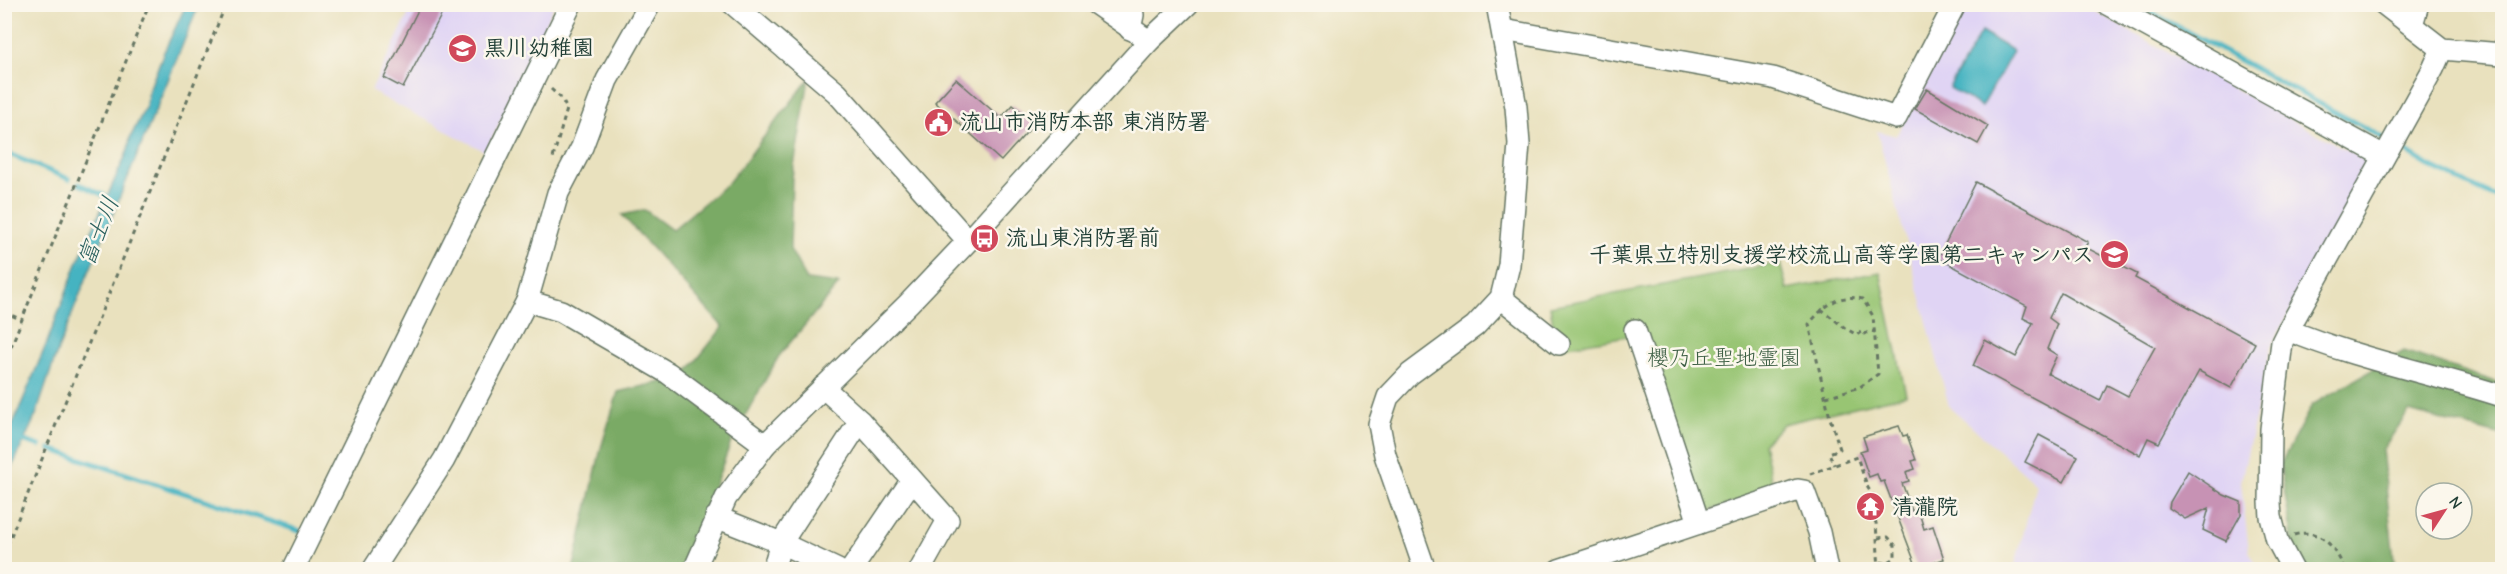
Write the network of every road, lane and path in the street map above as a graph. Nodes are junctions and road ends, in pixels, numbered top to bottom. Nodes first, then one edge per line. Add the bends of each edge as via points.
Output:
1 (149, 4) edge
2 (226, 4) edge
3 (571, 4) edge
4 (650, 4) edge
5 (733, 4) edge
6 (1096, 4) edge
7 (1131, 4) edge
8 (1188, 4) edge
9 (1497, 4) edge
10 (1954, 4) edge
11 (2107, 4) edge
12 (2384, 4) edge
13 (2418, 4) edge
14 (2412, 25) junction
15 (1130, 29) junction
16 (1503, 30) junction
17 (1149, 41) junction
18 (2442, 49) junction
19 (2502, 54) edge
20 (533, 81) junction
21 (2390, 146) junction
22 (555, 151) dead end
23 (968, 241) junction
24 (1501, 298) junction
25 (527, 301) junction
26 (1821, 309) junction
27 (4, 312) edge
28 (22, 320) junction
29 (1635, 330) dead end
30 (2288, 330) junction
31 (1875, 332) junction
32 (1558, 344) dead end
33 (4, 364) edge
34 (823, 387) junction
35 (2502, 396) edge
36 (1826, 397) junction
37 (860, 421) junction
38 (765, 445) junction
39 (1834, 465) junction
40 (912, 480) junction
41 (1791, 492) junction
42 (716, 517) junction
43 (1699, 522) junction
44 (1878, 538) junction
45 (2277, 540) junction
46 (781, 543) junction
47 (4, 553) edge
48 (1879, 562) junction
49 (293, 570) edge
50 (373, 570) edge
51 (694, 570) edge
52 (773, 570) edge
53 (838, 570) edge
54 (851, 570) edge
55 (921, 570) edge
56 (1425, 570) edge
57 (1559, 570) edge
58 (1827, 570) edge
59 (1879, 570) edge
60 (2293, 570) edge
61 (2345, 570) edge

1 - 28 path
2 - 47 path
3 - 20 street
4 - 25 street via 607,80 582,147 558,193
5 - 23 street via 837,93
6 - 15 street
7 - 15 street
8 - 17 street
9 - 16 street
10 - 16 street via 1896,118 1773,78
11 - 21 street
12 - 14 street
13 - 14 street
14 - 18 street
15 - 17 street
16 - 24 street via 1519,144 1509,265
17 - 23 street
18 - 19 street
18 - 21 street
20 - 22 path via 553,90 567,109
20 - 49 street
21 - 30 street
23 - 34 street
24 - 32 street
24 - 56 street via 1475,326 1410,374 1388,397 1379,424
25 - 38 street via 561,311 668,373
25 - 50 street via 444,460
26 - 31 path via 1857,335 1862,331
26 - 31 path via 1834,300 1852,296 1863,299 1873,316
26 - 36 path via 1809,324
27 - 28 path
28 - 33 path
29 - 43 street
30 - 35 street via 2333,348
30 - 45 street via 2271,429 2271,517
31 - 36 path via 1878,374 1860,387
34 - 37 street
34 - 38 street
36 - 39 path via 1840,449 1829,453
37 - 40 street
37 - 46 street
38 - 42 street
39 - 41 path via 1796,479
39 - 44 path via 1859,456 1868,488 1878,503 1869,507
40 - 54 street
40 - 55 street via 948,520
41 - 43 street
41 - 58 street via 1804,492 1819,532
42 - 46 street
42 - 51 street
43 - 57 street
44 - 48 path
44 - 48 path via 1887,537 1895,544 1895,558
45 - 60 street
45 - 61 path via 2298,533 2315,533 2326,539
46 - 52 street
46 - 53 street
48 - 59 path

